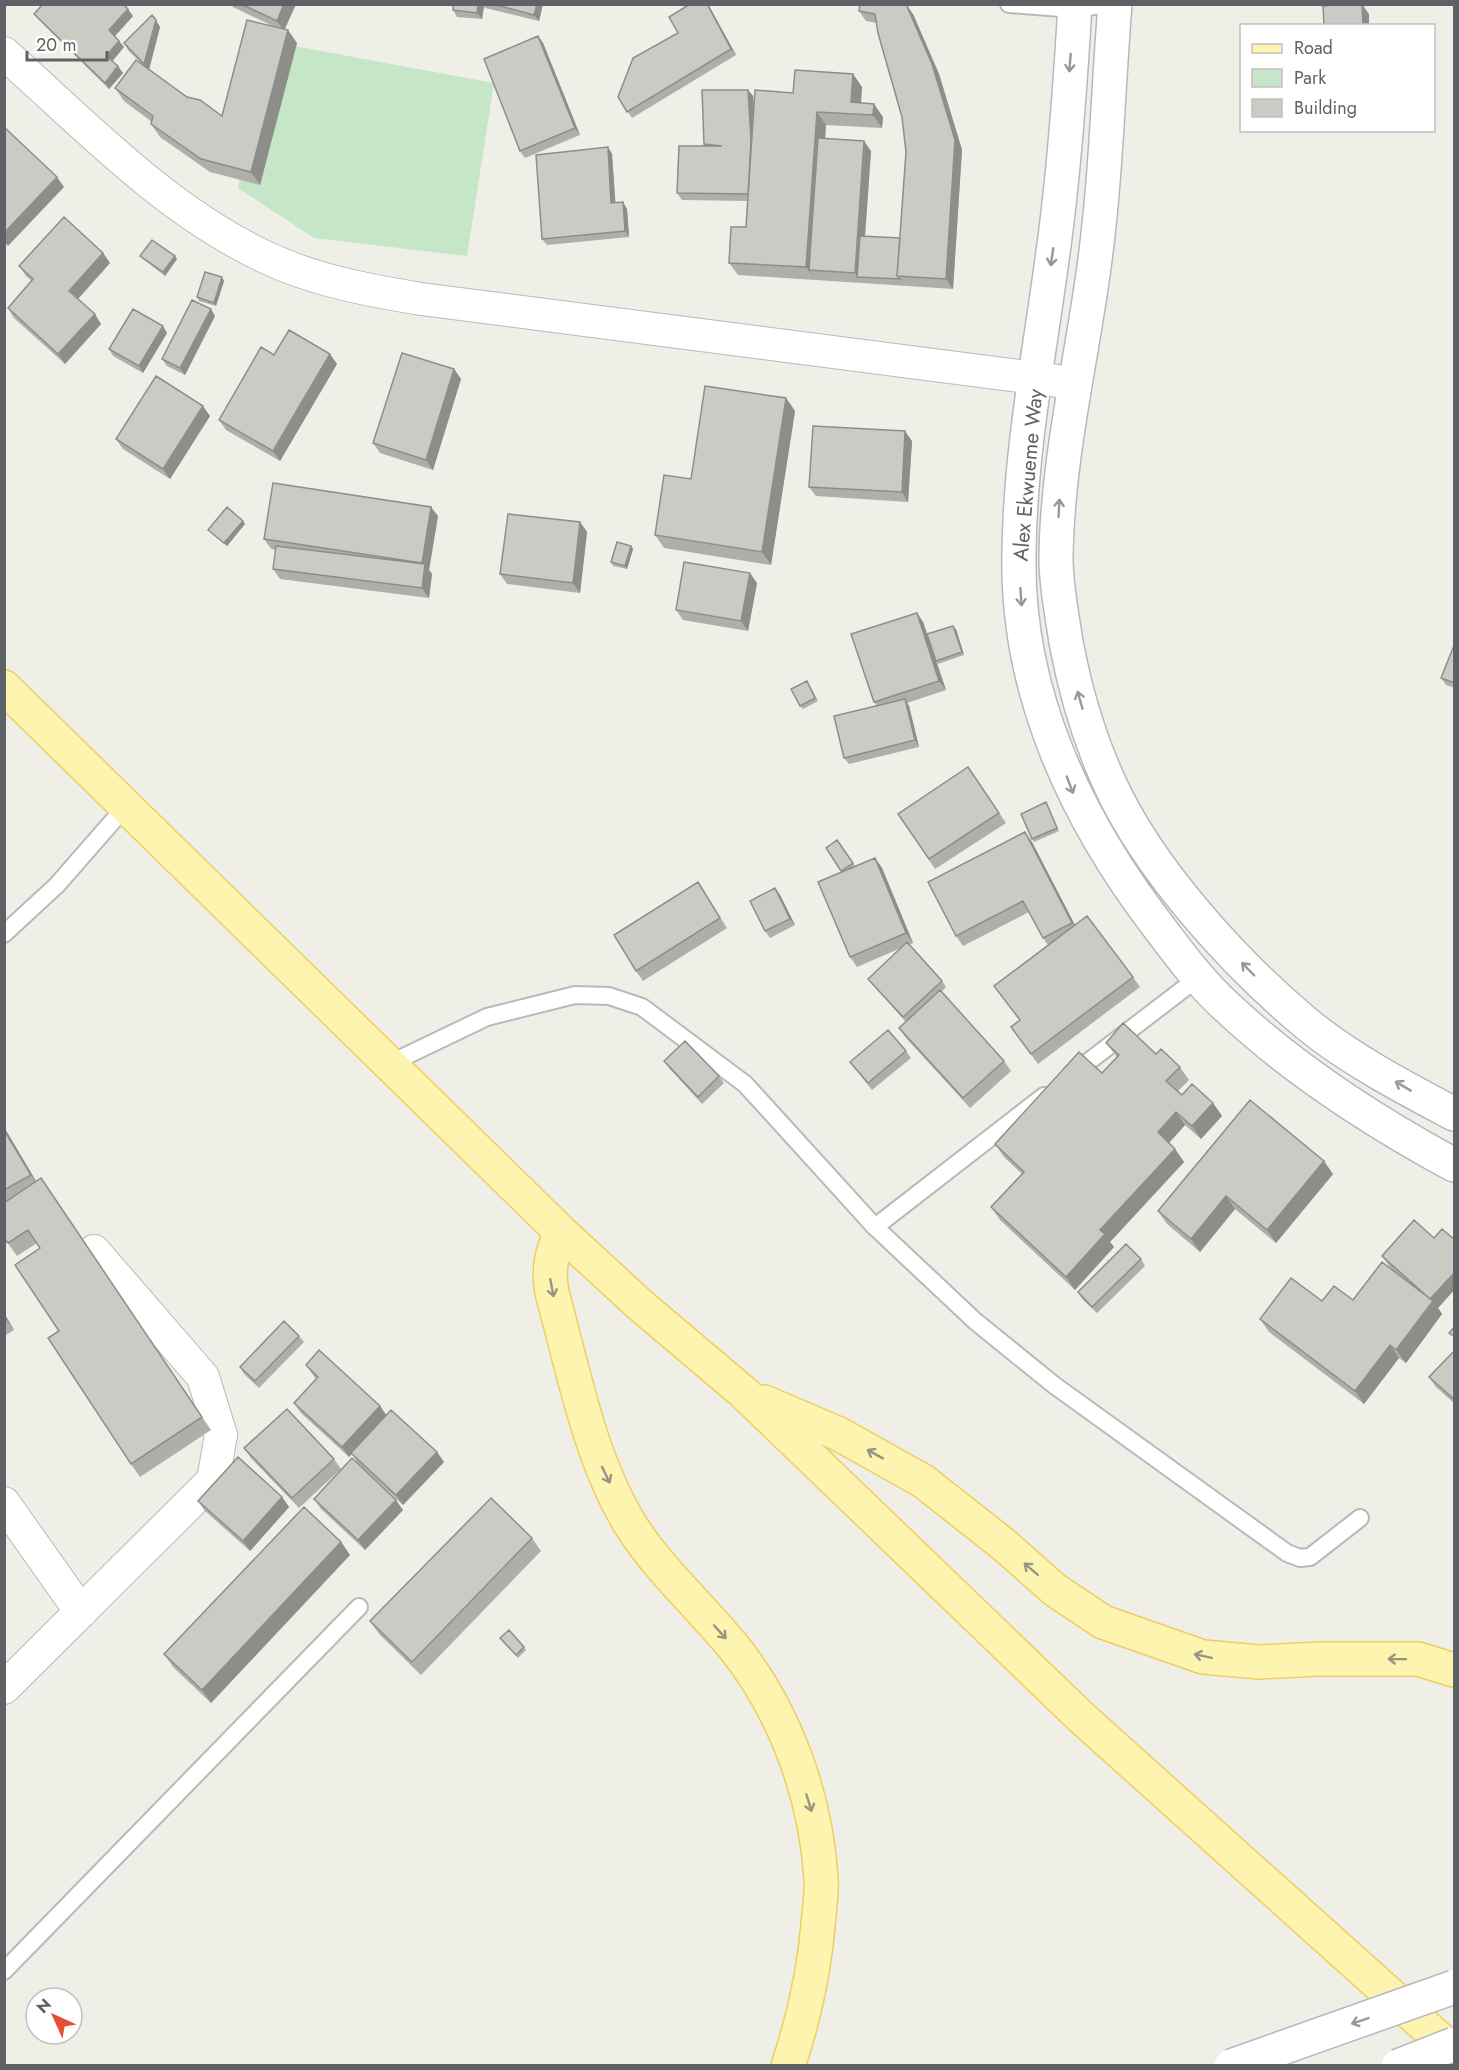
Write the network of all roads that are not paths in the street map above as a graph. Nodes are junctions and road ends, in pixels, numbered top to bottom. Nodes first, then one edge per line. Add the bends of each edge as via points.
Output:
1 (1009, 4) edge
2 (1108, 4) edge
3 (1114, 4) edge
4 (1075, 7) edge
5 (4, 53) edge
6 (1036, 377) junction
7 (1074, 383) junction
8 (4, 687) edge
9 (126, 806) junction
10 (4, 934) edge
11 (1199, 977) junction
12 (389, 1064) junction
13 (1455, 1114) edge
14 (1455, 1165) edge
15 (875, 1227) junction
16 (561, 1232) junction
17 (94, 1251) dead end
18 (743, 1392) junction
19 (4, 1503) edge
20 (1360, 1518) dead end
21 (359, 1607) dead end
22 (81, 1612) junction
23 (1455, 1670) edge
24 (4, 1688) edge
25 (4, 1971) edge
26 (1455, 1988) edge
27 (1455, 2044) edge
28 (1455, 2052) edge
29 (788, 2066) edge
30 (1231, 2066) edge
31 (1398, 2066) edge

1 - 4 lane
2 - 4 lane
3 - 7 street, Alex Ekwueme Way via 1094,265
4 -> 6 street, Alex Ekwueme Way via 1059,212
5 - 6 street via 164,195 220,234 265,257 326,280 421,299
6 - 7 street
6 -> 11 street, Alex Ekwueme Way via 1021,496 1018,558 1023,625 1033,676 1074,795 1096,836 1139,901
13 -> 7 street, Alex Ekwueme Way via 1365,1063 1309,1025 1256,978 1180,894 1110,785 1088,729 1071,669 1056,562
8 - 9 main road
9 - 10 lane via 57,885
9 - 12 main road
11 - 14 street, Alex Ekwueme Way via 1226,1007 1332,1092
11 - 15 lane
12 - 15 lane via 487,1017 575,995 609,996 642,1008 745,1084
12 - 16 main road
15 - 20 lane via 975,1321 1054,1385 1287,1553 1310,1557
16 - 18 main road
16 -> 29 main road via 549,1271 552,1293 602,1468 630,1525 733,1647 769,1698 794,1752 812,1813 822,1881 817,1941 805,2017
17 - 22 street via 203,1377 221,1435 213,1480
23 -> 18 main road via 1418,1659 1259,1662 1203,1657 1135,1635 1103,1622 1056,1590 923,1481 839,1434
18 - 28 main road via 1082,1718
19 - 22 street
21 - 25 lane
22 - 24 street
26 -> 30 street, bridge
27 - 31 street, bridge

